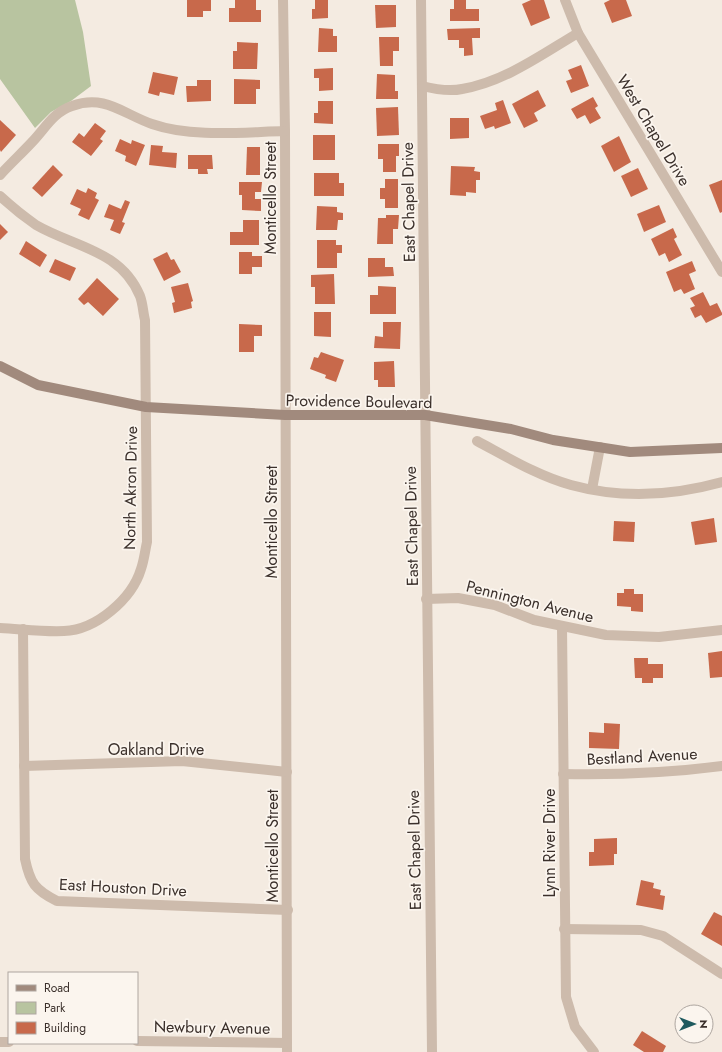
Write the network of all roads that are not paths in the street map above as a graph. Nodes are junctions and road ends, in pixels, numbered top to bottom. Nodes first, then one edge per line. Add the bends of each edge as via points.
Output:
1 (283, 0) edge
2 (421, 0) edge
3 (565, 0) edge
4 (578, 33) junction
5 (422, 86) junction
6 (285, 132) junction
7 (0, 175) edge
8 (0, 196) edge
9 (722, 272) edge
10 (0, 366) edge
11 (146, 407) junction
12 (285, 415) junction
13 (425, 415) junction
14 (477, 441) dead end
15 (600, 447) junction
16 (722, 448) edge
17 (722, 482) edge
18 (592, 489) junction
19 (426, 599) junction
20 (562, 627) junction
21 (0, 628) edge
22 (23, 629) junction
23 (722, 630) edge
24 (24, 766) junction
25 (722, 766) edge
26 (287, 772) junction
27 (563, 774) junction
28 (288, 910) junction
29 (564, 929) junction
30 (722, 974) edge
31 (138, 1041) edge
32 (287, 1048) edge
33 (432, 1052) edge
34 (594, 1052) edge

1 - 6 street, Monticello Street
2 - 5 street, East Chapel Drive
3 - 4 street, West Chapel Drive
4 - 5 street via 495,81 461,90 438,90
4 - 9 street, West Chapel Drive
5 - 13 street, East Chapel Drive
6 - 7 street via 189,132 152,124 115,106 86,103 72,106 54,116
6 - 12 street, Monticello Street
8 - 11 street, North Akron Drive via 37,225 108,258 126,274 140,297 145,320
10 - 11 main road, Providence Boulevard via 38,385
11 - 12 main road, Providence Boulevard
11 - 22 street, North Akron Drive via 147,542 141,571 125,598 111,612 84,627 65,631
12 - 13 main road, Providence Boulevard
12 - 26 street, Monticello Street
13 - 15 main road, Providence Boulevard via 458,419 553,440
13 - 19 street, East Chapel Drive
14 - 18 street via 545,476
15 - 16 main road, Providence Boulevard via 630,452
15 - 18 street
17 - 18 street via 672,493 641,496
19 - 20 street, Pennington Avenue via 458,598 495,605 534,620
19 - 33 street, East Chapel Drive
20 - 23 street, Pennington Avenue via 606,634 659,637
20 - 27 street, Lynn River Drive
21 - 22 street, North Akron Drive
22 - 24 street, East Houston Drive
24 - 26 street, Oakland Drive via 182,761
24 - 28 street, East Houston Drive via 25,858 28,875 40,892 57,900
25 - 27 street, Bestland Avenue via 629,775
26 - 28 street, Monticello Street
27 - 29 street, Lynn River Drive
28 - 32 street, Monticello Street
29 - 30 street via 641,930 663,936
29 - 34 street, Lynn River Drive via 566,997 576,1027
31 - 32 street, Newbury Avenue

